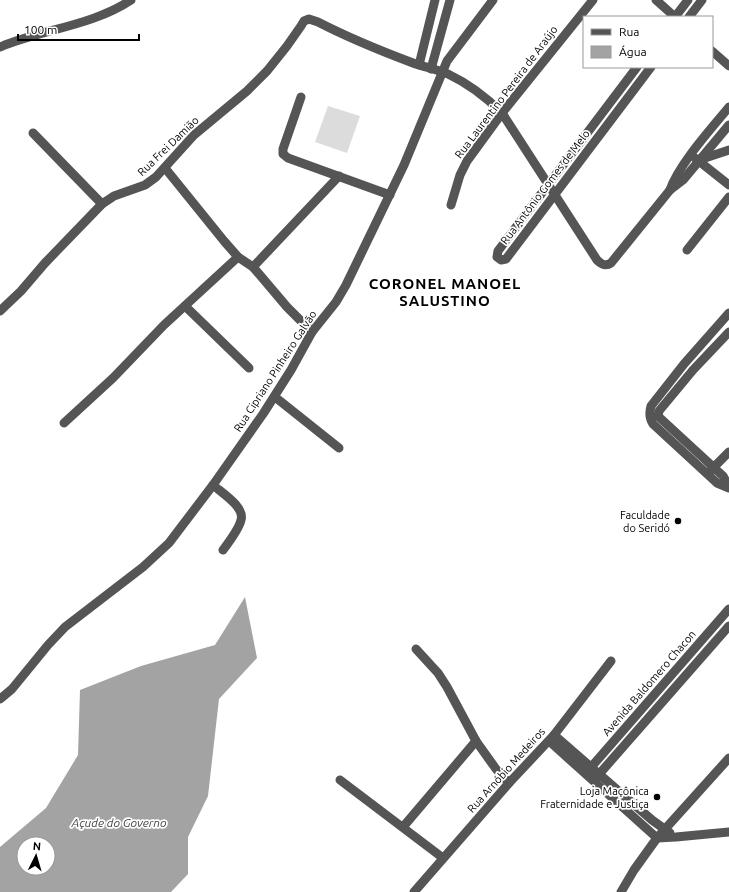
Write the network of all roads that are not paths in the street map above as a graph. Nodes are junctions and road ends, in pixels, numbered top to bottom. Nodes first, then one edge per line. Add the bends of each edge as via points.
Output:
1 (131, 0) edge
2 (435, 0) edge
3 (450, 0) edge
4 (493, 0) edge
5 (593, 0) edge
6 (656, 0) edge
7 (688, 0) edge
8 (702, 0) edge
9 (674, 16) edge
10 (676, 16) edge
11 (690, 16) edge
12 (0, 47) edge
13 (713, 52) edge
14 (419, 65) junction
15 (729, 66) edge
16 (636, 68) edge
17 (650, 68) edge
18 (431, 69) junction
19 (441, 72) junction
20 (301, 97) dead end
21 (614, 97) junction
22 (623, 104) junction
23 (729, 107) edge
24 (502, 113) junction
25 (729, 125) edge
26 (709, 132) junction
27 (33, 133) dead end
28 (585, 136) junction
29 (729, 137) edge
30 (719, 139) junction
31 (593, 143) junction
32 (729, 150) edge
33 (691, 155) junction
34 (700, 161) junction
35 (165, 168) junction
36 (339, 176) junction
37 (548, 184) junction
38 (729, 185) edge
39 (670, 190) junction
40 (555, 194) junction
41 (390, 195) junction
42 (729, 197) edge
43 (102, 204) junction
44 (451, 205) dead end
45 (687, 250) dead end
46 (238, 257) junction
47 (253, 267) junction
48 (185, 306) junction
49 (0, 311) edge
50 (729, 313) edge
51 (312, 332) junction
52 (729, 332) edge
53 (249, 368) dead end
54 (676, 383) junction
55 (275, 397) junction
56 (64, 423) dead end
57 (339, 448) dead end
58 (729, 452) edge
59 (710, 471) junction
60 (723, 477) edge
61 (213, 485) junction
62 (729, 488) edge
63 (223, 550) dead end
64 (729, 609) edge
65 (729, 626) edge
66 (416, 649) dead end
67 (611, 661) dead end
68 (0, 699) edge
69 (551, 738) junction
70 (476, 741) junction
71 (729, 758) edge
72 (589, 770) junction
73 (596, 777) junction
74 (340, 780) dead end
75 (509, 782) junction
76 (403, 827) junction
77 (665, 830) junction
78 (729, 832) edge
79 (676, 837) junction
80 (657, 838) junction
81 (443, 858) junction
82 (414, 892) edge
83 (621, 892) edge

1 - 12 street via 105,15 31,35
2 - 14 street
3 - 18 street
4 - 19 street, Rua Cipriano Pinheiro Galvão via 458,45
5 - 24 street, Rua Laurentino Pereira de Araújo
6 - 9 street
7 - 10 street
8 - 11 street
13 - 15 street
14 - 18 street
14 - 35 street, Rua Frei Damião via 371,47 318,22 309,19 304,21 267,71 194,135
16 - 21 street, Rua Antônio Gomes de Melo
17 - 22 street, Rua Antônio Gomes de Melo
18 - 19 street
19 - 24 street via 472,89
19 - 41 street, Rua Cipriano Pinheiro Galvão
20 - 36 street via 283,149 284,154 288,158
21 - 22 street
21 - 28 street, Rua Antônio Gomes de Melo
22 - 31 street, Rua Antônio Gomes de Melo
23 - 26 street
24 - 37 street
24 - 44 street, Rua Laurentino Pereira de Araújo via 467,161
25 - 30 street
26 - 30 street
26 - 33 street
27 - 43 street
28 - 31 street
28 - 37 street, Rua Antônio Gomes de Melo
29 - 30 street
30 - 34 street
31 - 40 street, Rua Antônio Gomes de Melo
32 - 34 street
33 - 34 street
33 - 39 street via 676,176
34 - 38 street
34 - 39 street
35 - 43 street, Rua Frei Damião via 145,185 114,196
35 - 46 street
36 - 41 street
36 - 47 street
37 - 40 street
37 - 40 street, Rua Antônio Gomes de Melo via 498,251 497,257 501,260 506,259
39 - 40 street via 608,265 597,260
41 - 51 street, Rua Cipriano Pinheiro Galvão via 346,285
42 - 45 street
43 - 49 street, Rua Frei Damião
46 - 47 street
46 - 48 street
47 - 51 street
48 - 53 street
48 - 56 street
50 - 54 street via 684,364
51 - 55 street, Rua Cipriano Pinheiro Galvão
52 - 54 street
54 - 59 street via 658,416
55 - 57 street
55 - 61 street, Rua Cipriano Pinheiro Galvão
58 - 59 street
59 - 60 street
60 - 62 street
61 - 63 street via 239,508 242,514
61 - 68 street, Rua Cipriano Pinheiro Galvão via 159,554 66,628
64 - 72 street, Avenida Baldomero Chacon
65 - 73 street, Avenida Baldomero Chacon
66 - 70 street via 448,687
67 - 69 street, Rua Arnóbio Medeiros
69 - 72 street
69 - 75 street, Rua Arnóbio Medeiros
70 - 75 street
70 - 76 street
71 - 77 street
72 - 73 street
73 - 77 street
73 - 80 street
74 - 76 street
75 - 81 street, Rua Arnóbio Medeiros
76 - 81 street
77 - 79 street
77 - 80 street
78 - 79 street
79 - 80 street
80 - 83 street
81 - 82 street, Rua Arnóbio Medeiros

